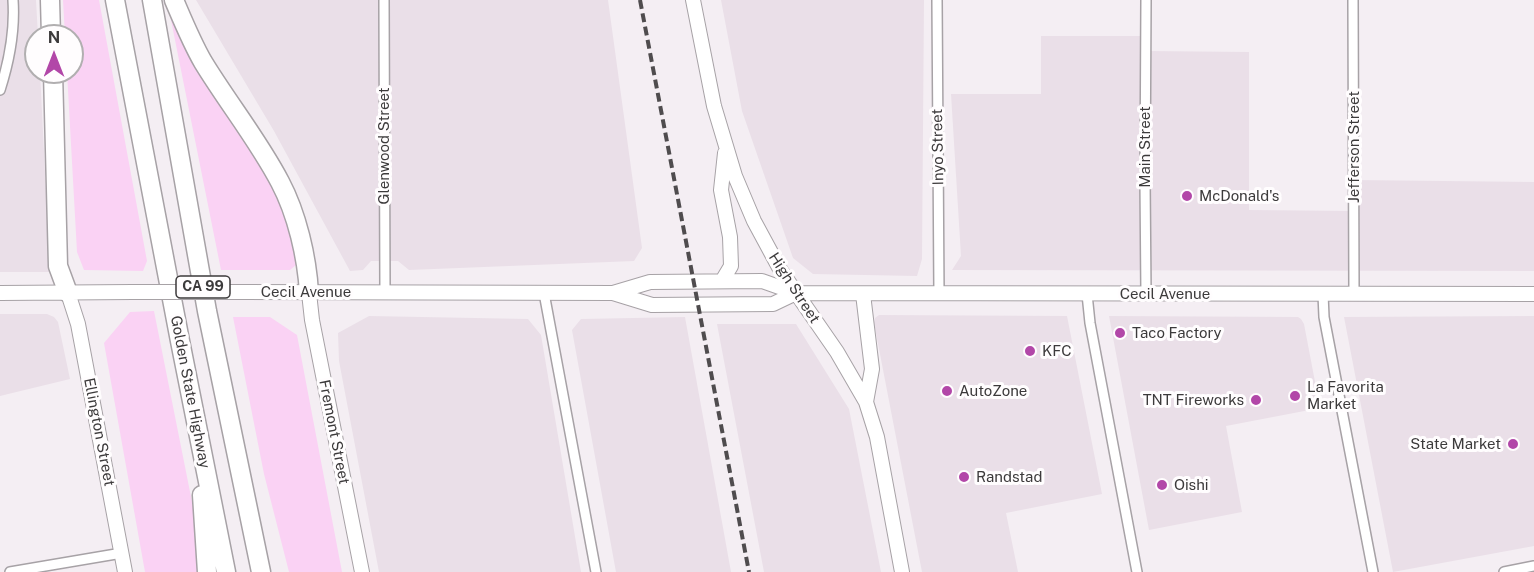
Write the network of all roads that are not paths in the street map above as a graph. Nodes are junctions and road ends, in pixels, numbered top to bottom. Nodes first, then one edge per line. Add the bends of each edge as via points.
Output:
1 (13, 0) edge
2 (50, 0) edge
3 (116, 0) edge
4 (152, 0) edge
5 (174, 0) edge
6 (384, 0) edge
7 (693, 0) edge
8 (937, 0) edge
9 (1146, 0) edge
10 (1353, 0) edge
11 (51, 24) edge
12 (53, 84) edge
13 (0, 90) edge
14 (726, 145) junction
15 (722, 281) junction
16 (309, 292) junction
17 (0, 293) edge
18 (68, 293) junction
19 (385, 293) junction
20 (544, 293) junction
21 (613, 293) junction
22 (796, 293) junction
23 (863, 294) junction
24 (939, 294) junction
25 (1088, 294) junction
26 (1146, 294) junction
27 (1323, 294) junction
28 (1354, 294) junction
29 (1534, 294) edge
30 (866, 402) junction
31 (198, 430) junction
32 (122, 553) junction
33 (1534, 566) edge
34 (10, 572) edge
35 (125, 572) edge
36 (207, 572) edge
37 (226, 572) edge
38 (261, 572) edge
39 (362, 572) edge
40 (596, 572) edge
41 (902, 572) edge
42 (1137, 572) edge
43 (1373, 572) edge
44 (1504, 572) edge

1 - 13 street via 14,17
2 - 11 highway
3 - 31 highway, Golden State Highway / CA 99
4 - 38 highway, CA 99 via 207,311
5 - 16 highway via 202,61 281,183 301,242
6 - 19 street, Glenwood Street
7 - 14 main road, High Street via 714,106
8 - 24 street, Inyo Street
9 - 26 street, Main Street
10 - 28 street, Jefferson Street
12 - 18 highway via 58,266
14 - 15 main road via 721,190 730,237 730,266
14 - 22 main road, High Street via 754,221
15 - 21 main road, Cecil Avenue via 650,282
15 - 22 main road, Cecil Avenue via 762,281
16 - 18 main road, Cecil Avenue, bridge
16 - 19 main road, Cecil Avenue
16 - 39 main road, Fremont Street
17 - 18 main road, Cecil Avenue
18 - 32 main road, Ellington Street via 78,324
19 - 20 main road, Cecil Avenue
20 - 21 main road, Cecil Avenue
20 - 40 street
21 - 22 main road, Cecil Avenue via 652,305 773,304
22 - 23 main road, Cecil Avenue
22 - 30 main road, High Street
23 - 24 main road, Cecil Avenue
23 - 30 main road via 872,369
24 - 25 main road, Cecil Avenue
25 - 26 main road, Cecil Avenue
25 - 42 street via 1090,323
26 - 27 main road, Cecil Avenue
27 - 28 main road, Cecil Avenue
27 - 43 street via 1324,317
28 - 29 main road, Cecil Avenue
30 - 41 main road, High Street via 877,437
31 - 36 highway
31 - 37 highway, Golden State Highway / CA 99
32 - 34 street
32 - 35 main road, Ellington Street
33 - 44 street

